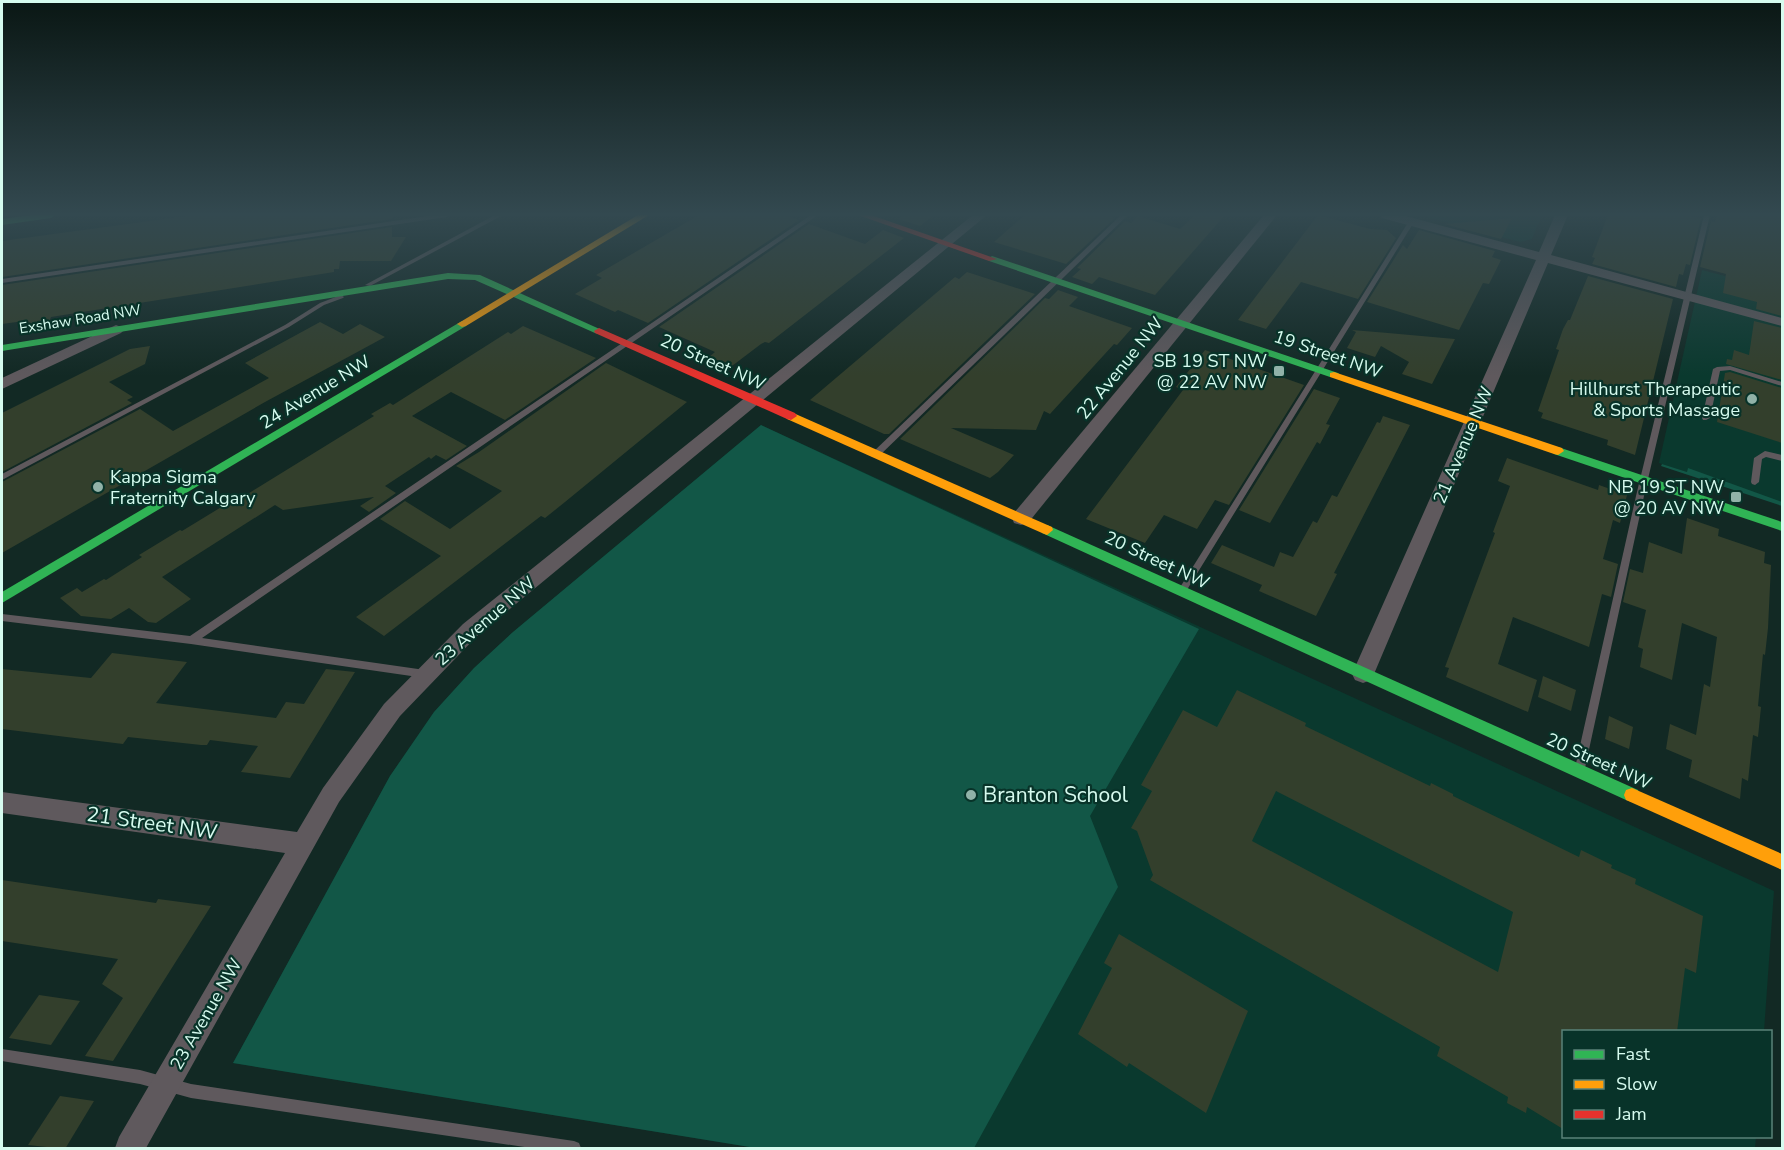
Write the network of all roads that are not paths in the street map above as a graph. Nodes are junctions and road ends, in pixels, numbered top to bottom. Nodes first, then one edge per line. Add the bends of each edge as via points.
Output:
1 (91, 269) edge
2 (402, 269) edge
3 (557, 269) edge
4 (736, 269) edge
5 (916, 269) edge
6 (1020, 269) edge
7 (1070, 269) edge
8 (1227, 269) edge
9 (1382, 269) edge
10 (1539, 269) edge
11 (1586, 269) edge
12 (1695, 269) edge
13 (1057, 281) junction
14 (2, 282) edge
15 (356, 291) junction
16 (515, 294) junction
17 (1689, 297) junction
18 (1782, 322) edge
19 (1182, 323) junction
20 (116, 330) junction
21 (627, 343) junction
22 (2, 348) edge
23 (1319, 370) junction
24 (2, 384) edge
25 (1782, 384) edge
26 (754, 400) junction
27 (1706, 418) dead end
28 (1473, 422) junction
29 (875, 455) junction
30 (1782, 459) edge
31 (2, 477) edge
32 (1644, 480) junction
33 (1755, 482) dead end
34 (1021, 518) junction
35 (1782, 527) edge
36 (1182, 591) junction
37 (2, 598) edge
38 (2, 618) edge
39 (191, 640) junction
40 (425, 674) junction
41 (1363, 675) junction
42 (1579, 772) junction
43 (2, 802) edge
44 (303, 844) junction
45 (1782, 862) edge
46 (2, 1055) edge
47 (166, 1084) junction
48 (130, 1149) edge
49 (574, 1149) edge

1 - 14 lane
2 - 15 lane
3 - 16 street, 24 Avenue NW
4 - 21 lane
5 - 26 street, 23 Avenue NW
6 - 13 street, 19 Street NW
7 - 13 lane
8 - 19 street, 22 Avenue NW
9 - 23 lane
10 - 28 street, 21 Avenue NW
11 - 17 street
12 - 17 lane
13 - 19 street, 19 Street NW
13 - 29 lane
15 - 16 street, Exshaw Road NW via 448,276 477,277
15 - 20 street, Exshaw Road NW
15 - 31 lane via 322,304
16 - 21 street, 20 Street NW
16 - 37 street, 24 Avenue NW
17 - 18 street
17 - 32 lane
19 - 23 street, 19 Street NW
19 - 34 street, 22 Avenue NW
20 - 22 street, Exshaw Road NW
20 - 24 street
21 - 26 street, 20 Street NW
21 - 39 lane
23 - 28 street, 19 Street NW
23 - 36 lane
25 - 27 lane via 1730,368 1717,369
26 - 29 street, 20 Street NW
26 - 40 street, 23 Avenue NW via 470,630
28 - 32 street, 19 Street NW
28 - 41 street, 21 Avenue NW
29 - 34 street, 20 Street NW
30 - 33 lane via 1765,454 1758,458
32 - 35 street, 19 Street NW
32 - 42 lane
34 - 36 street, 20 Street NW
36 - 41 street, 20 Street NW
38 - 39 lane
39 - 40 lane
40 - 44 street, 23 Avenue NW via 361,751
41 - 42 street, 20 Street NW
42 - 45 street, 20 Street NW
43 - 44 street, 21 Street NW
44 - 47 street, 23 Avenue NW
46 - 47 lane
47 - 48 street, 23 Avenue NW
47 - 49 lane

